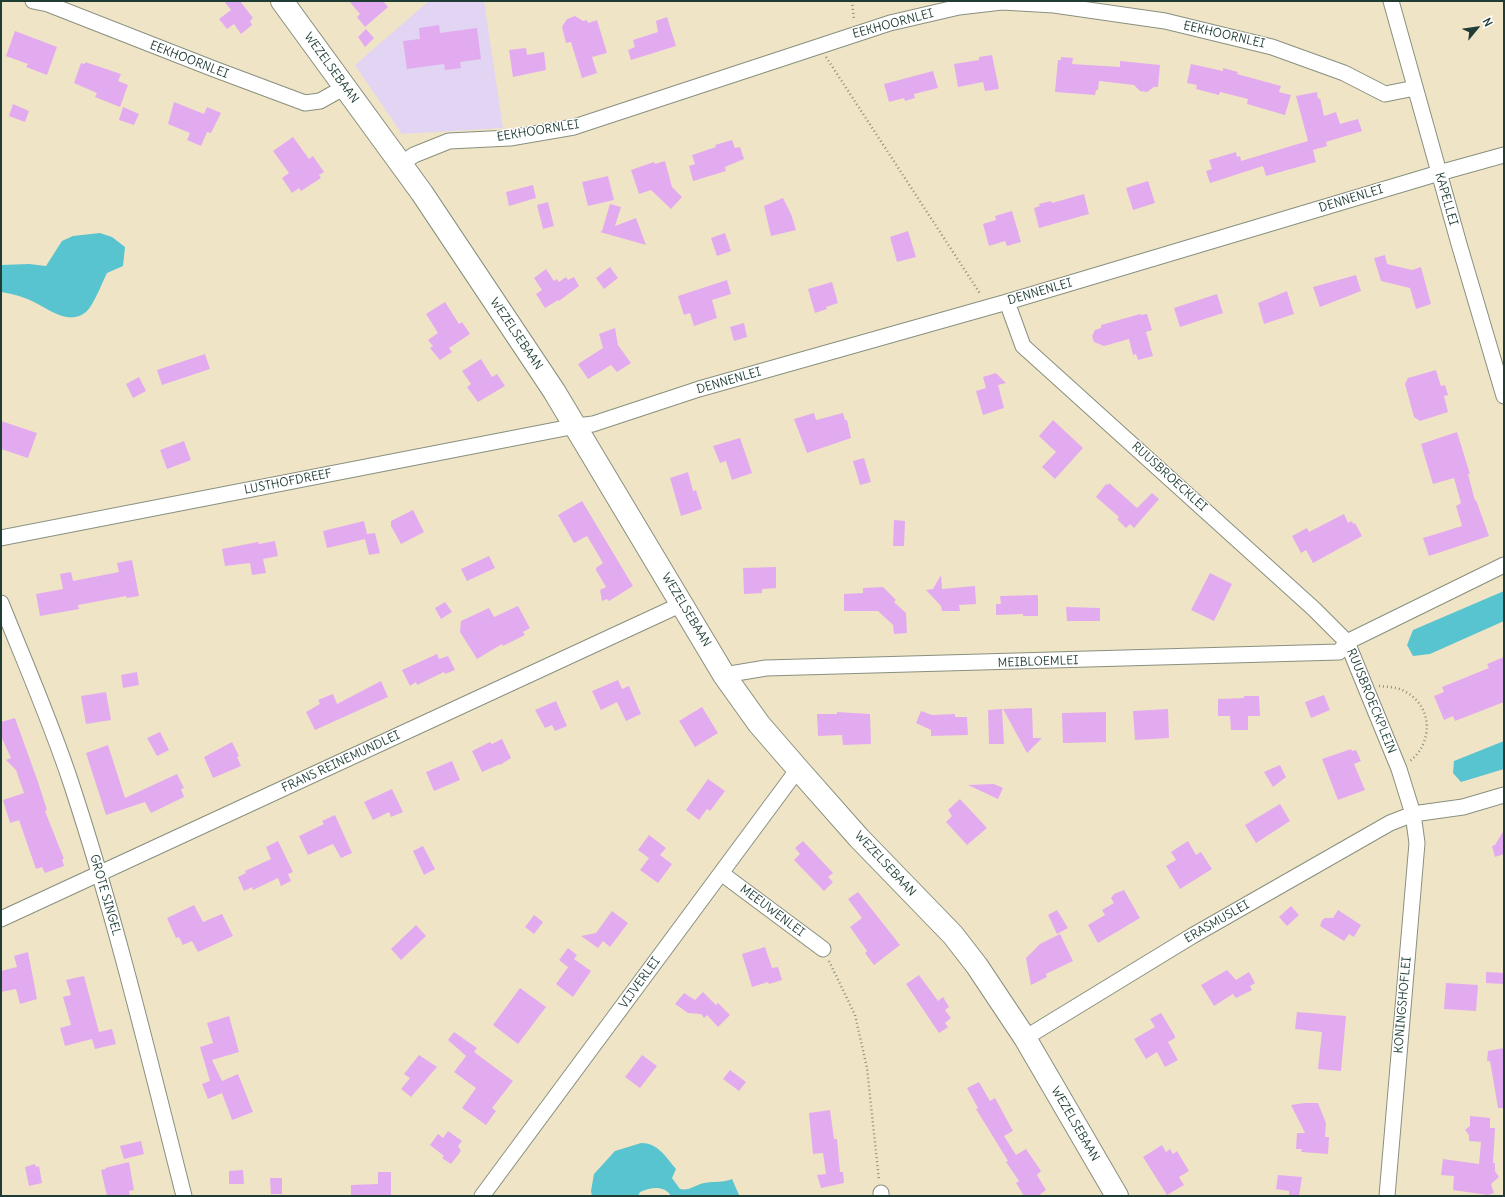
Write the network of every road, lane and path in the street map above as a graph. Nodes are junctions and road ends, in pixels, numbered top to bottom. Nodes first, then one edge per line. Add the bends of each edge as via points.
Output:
1 (33, 1) edge
2 (282, 1) edge
3 (852, 1) edge
4 (1391, 1) edge
5 (855, 34) junction
6 (818, 45) junction
7 (345, 87) junction
8 (1415, 88) junction
9 (1504, 156) edge
10 (401, 164) junction
11 (1439, 173) junction
12 (1007, 302) junction
13 (988, 306) junction
14 (1504, 396) edge
15 (576, 426) junction
16 (1, 538) edge
17 (1504, 566) edge
18 (1, 603) edge
19 (682, 604) junction
20 (1347, 642) junction
21 (724, 674) junction
22 (1365, 688) junction
23 (798, 769) junction
24 (1399, 769) junction
25 (1504, 795) edge
26 (1413, 814) junction
27 (721, 873) junction
28 (100, 874) junction
29 (1, 920) edge
30 (824, 949) joint
31 (1025, 1038) junction
32 (881, 1195) edge
33 (184, 1196) edge
34 (482, 1196) edge
35 (1117, 1196) edge
36 (1387, 1196) edge

1 - 7 street, EEKHOORNLEI via 48,4 305,103 320,101
2 - 7 street, WEZELSEBAAN
3 - 5 path
4 - 8 street, KAPELLEI
5 - 6 street, EEKHOORNLEI
5 - 8 street, EEKHOORNLEI via 959,7 1002,2 1054,5 1165,21 1272,47 1344,74 1385,94
6 - 10 street, EEKHOORNLEI via 574,127 510,138 449,141 414,155
6 - 13 path
7 - 10 street, WEZELSEBAAN
8 - 11 street, KAPELLEI
9 - 11 street, DENNENLEI
10 - 15 street, WEZELSEBAAN via 537,364
11 - 12 street, DENNENLEI
11 - 14 street, KAPELLEI
12 - 13 street, DENNENLEI
12 - 20 street, RUUSBROECKLEI via 1023,346
13 - 15 street, DENNENLEI via 699,389 593,424
15 - 16 street, LUSTHOFDREEF
15 - 19 street, WEZELSEBAAN
17 - 20 street, RUUSBROECKPLEIN
18 - 28 street, GROTE SINGEL via 71,782
19 - 21 street, WEZELSEBAAN
19 - 28 street, FRANS REINEMUNDLEI
20 - 21 street, MEIBLOEMLEI via 1339,652 766,668
20 - 22 street, RUUSBROECKPLEIN
21 - 23 street, WEZELSEBAAN via 759,724
22 - 24 street, RUUSBROECKPLEIN
22 - 24 path via 1393,687 1406,691 1417,700 1424,712 1426,740 1420,752
23 - 27 street, VIJVERLEI
23 - 31 street, WEZELSEBAAN via 864,843 953,935
24 - 26 street, RUUSBROECKPLEIN
25 - 26 street via 1463,807
26 - 31 street, ERASMUSLEI via 1390,823 1192,936
26 - 36 street, KONINGSHOFLEI via 1417,844
27 - 30 street, MEEUWENLEI
27 - 34 street, VIJVERLEI
28 - 29 street, FRANS REINEMUNDLEI
28 - 33 street, GROTE SINGEL
30 - 32 path via 855,1015 867,1068
31 - 35 street, WEZELSEBAAN

